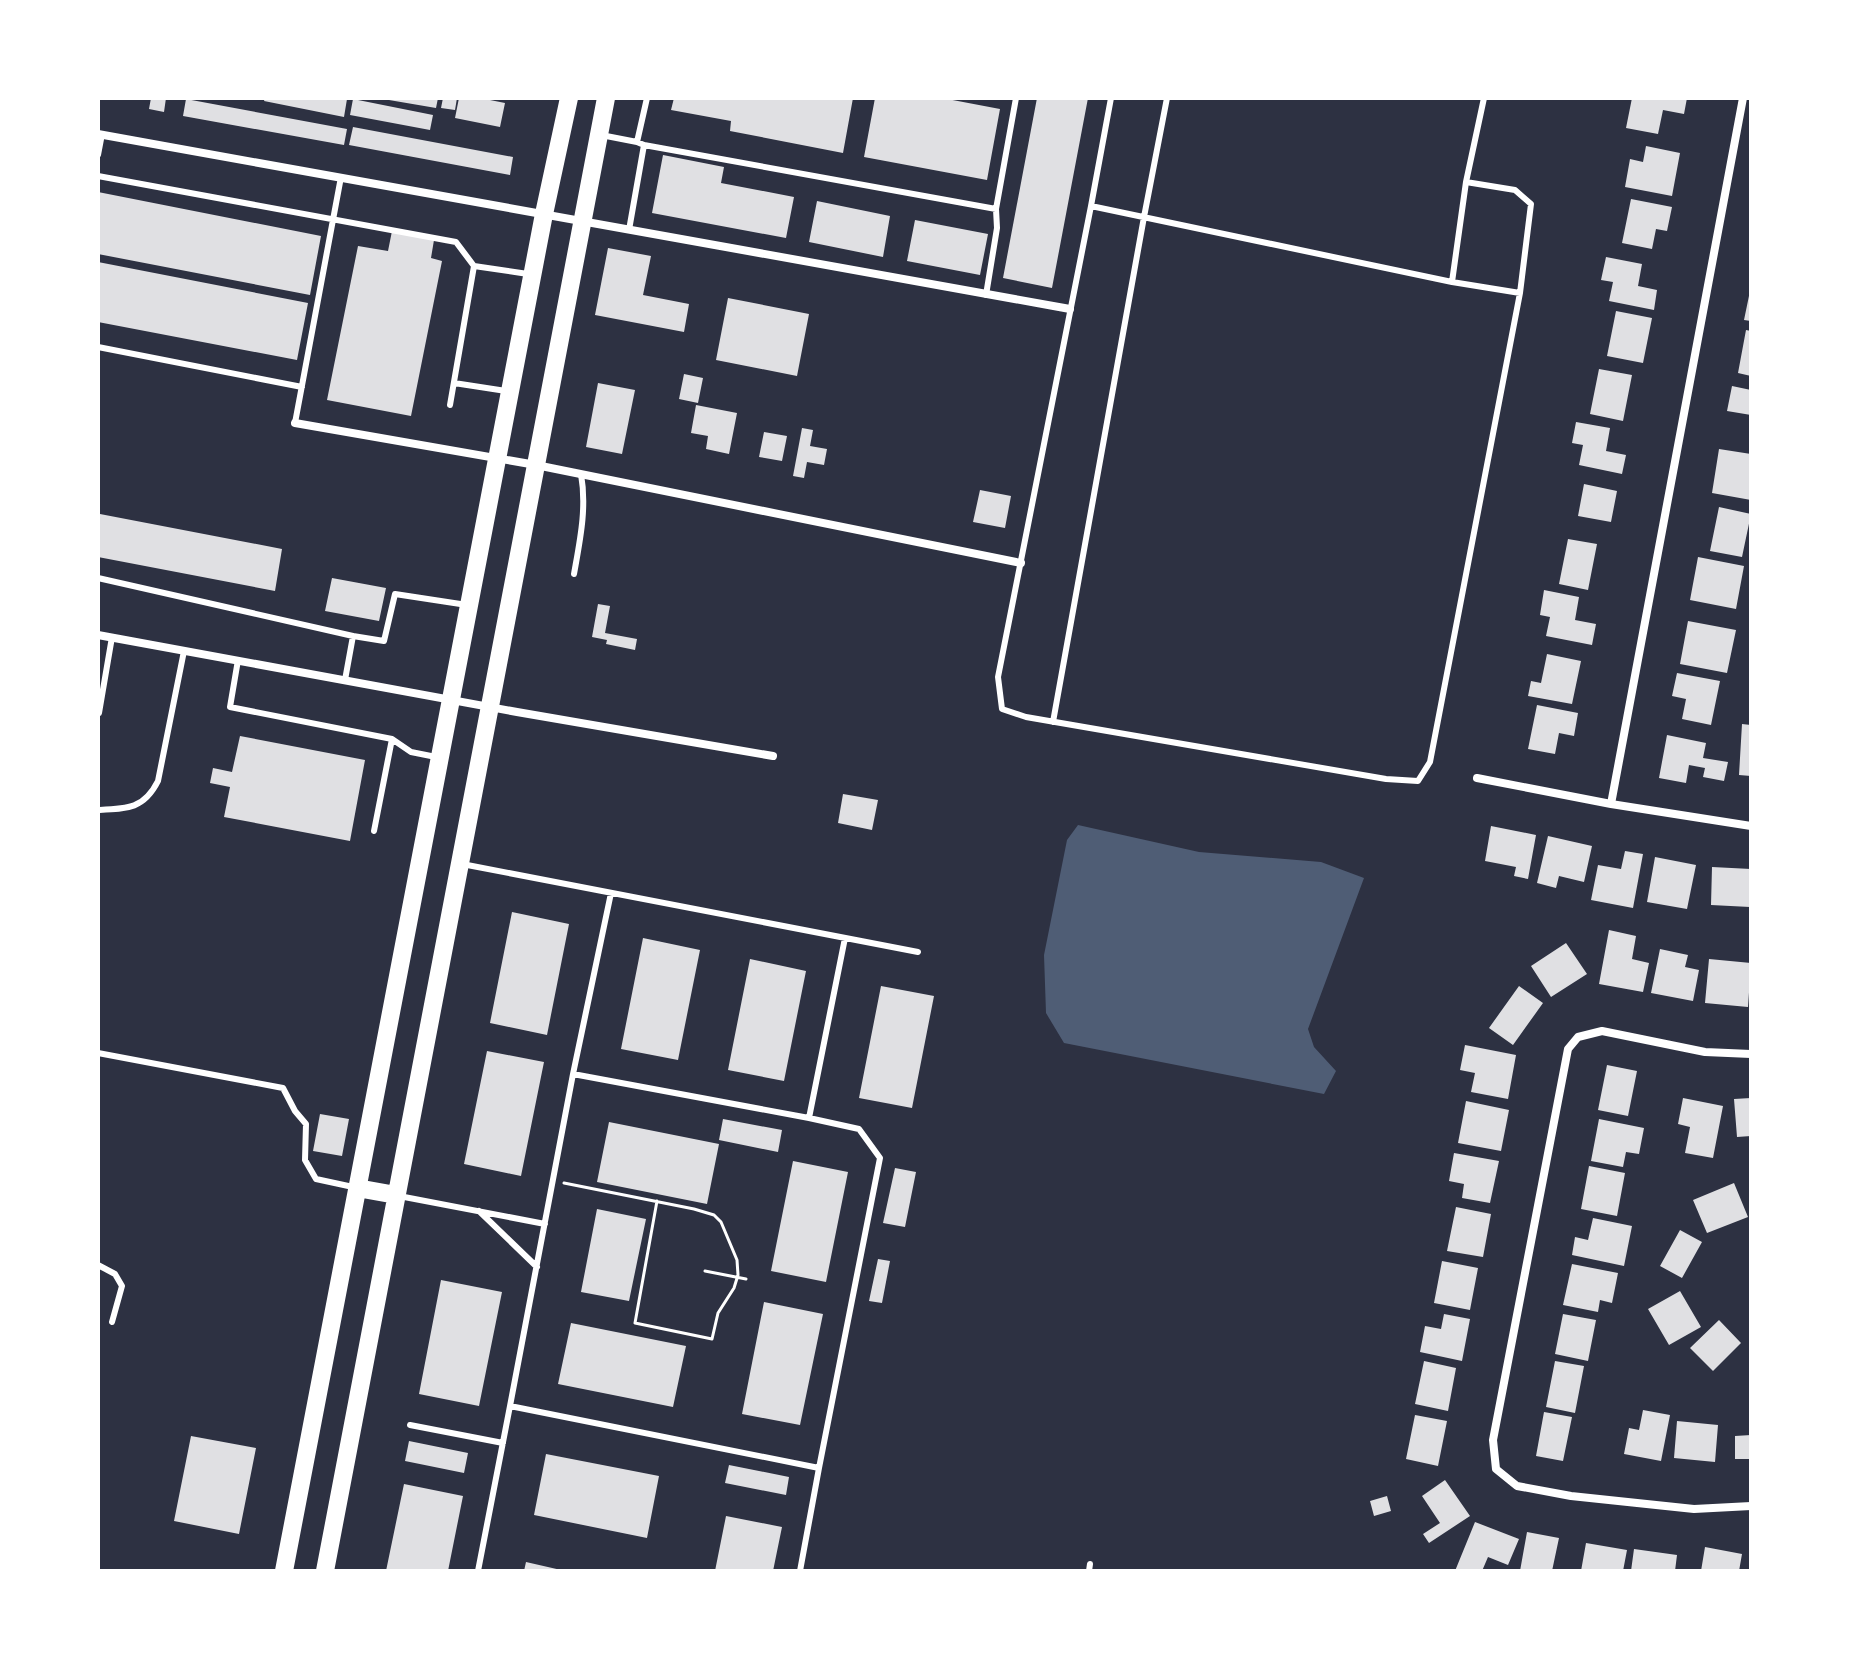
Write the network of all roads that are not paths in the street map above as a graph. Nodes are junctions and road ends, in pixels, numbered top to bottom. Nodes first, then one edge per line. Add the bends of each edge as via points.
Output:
1 (569, 98) edge
2 (606, 98) edge
3 (647, 98) edge
4 (1016, 98) edge
5 (1111, 98) edge
6 (1167, 98) edge
7 (1484, 98) edge
8 (1743, 98) edge
9 (100, 134) edge
10 (597, 134) junction
11 (640, 144) junction
12 (98, 155) edge
13 (98, 176) edge
14 (341, 177) junction
15 (1466, 182) junction
16 (1091, 206) junction
17 (996, 209) junction
18 (544, 214) junction
19 (1144, 217) junction
20 (335, 220) junction
21 (581, 222) junction
22 (629, 230) junction
23 (474, 266) junction
24 (533, 275) junction
25 (1452, 282) junction
26 (1520, 293) junction
27 (986, 295) junction
28 (1070, 309) junction
29 (98, 347) edge
30 (454, 383) junction
31 (302, 387) junction
32 (511, 392) junction
33 (450, 405) dead end
34 (295, 423) joint
35 (499, 458) junction
36 (536, 465) junction
37 (581, 474) junction
38 (1021, 563) junction
39 (574, 574) dead end
40 (98, 578) edge
41 (469, 606) junction
42 (98, 635) edge
43 (353, 636) junction
44 (112, 637) junction
45 (184, 651) junction
46 (238, 660) junction
47 (345, 680) junction
48 (451, 699) junction
49 (490, 707) junction
50 (99, 713) edge
51 (1053, 722) junction
52 (392, 739) junction
53 (773, 756) dead end
54 (440, 758) junction
55 (1477, 778) dead end
56 (1611, 804) junction
57 (98, 810) edge
58 (1751, 826) edge
59 (374, 831) dead end
60 (460, 863) junction
61 (611, 893) junction
62 (845, 938) junction
63 (918, 952) dead end
64 (98, 1053) edge
65 (1751, 1054) edge
66 (573, 1074) junction
67 (809, 1118) junction
68 (357, 1188) junction
69 (396, 1195) junction
70 (479, 1211) junction
71 (545, 1224) junction
72 (98, 1265) edge
73 (537, 1267) junction
74 (112, 1322) dead end
75 (510, 1406) junction
76 (410, 1425) dead end
77 (503, 1443) junction
78 (819, 1468) junction
79 (1751, 1506) edge
80 (284, 1571) edge
81 (325, 1571) edge
82 (478, 1571) edge
83 (800, 1571) edge

1 - 18 main road
2 - 10 main road
3 - 11 lane
4 - 17 lane
5 - 16 lane
6 - 19 lane
7 - 15 lane
8 - 56 street
9 - 12 lane
9 - 14 street
10 - 11 lane
10 - 21 main road
11 - 17 lane
11 - 22 lane
13 - 20 lane
14 - 18 street
14 - 20 lane
15 - 25 lane
15 - 26 lane via 1515,190 1531,204
16 - 19 lane
16 - 28 lane
17 - 27 lane
18 - 21 street
18 - 24 main road
19 - 25 lane
19 - 51 lane
20 - 23 lane via 456,242
20 - 31 lane
21 - 22 street
21 - 36 main road
22 - 27 street
23 - 24 lane
23 - 30 lane
24 - 32 main road
25 - 26 lane
26 - 51 lane via 1430,762 1418,781
27 - 28 street
28 - 38 lane
29 - 31 lane
30 - 32 lane
30 - 33 lane
31 - 34 lane
32 - 35 main road
34 - 35 street
35 - 36 street
35 - 41 main road
36 - 37 street
36 - 49 main road
37 - 38 street
37 - 39 lane via 584,507
38 - 51 lane via 998,677 1002,709
40 - 43 lane
41 - 43 lane via 395,594 384,641
41 - 48 main road
42 - 44 street
43 - 47 lane
44 - 45 street
44 - 50 lane
45 - 46 street
45 - 57 lane via 151,794 123,810
46 - 47 street
46 - 52 lane via 230,707
47 - 48 street
48 - 49 street
48 - 54 main road
49 - 53 street
49 - 60 main road
52 - 54 lane via 411,752
52 - 59 lane
54 - 68 main road
55 - 56 street
56 - 58 street
60 - 61 lane
60 - 69 main road
61 - 62 lane
61 - 66 lane
62 - 63 lane
62 - 67 lane
64 - 68 lane via 283,1088 306,1124 305,1160 316,1179
65 - 79 street via 1705,1052 1602,1031 1578,1037 1568,1049 1493,1440 1496,1469 1517,1486 1694,1509
66 - 67 lane
66 - 71 lane
67 - 78 lane via 859,1129 880,1158
68 - 69 main road
68 - 80 main road
69 - 70 lane
69 - 81 main road
70 - 71 lane
70 - 73 lane
71 - 73 lane
72 - 74 lane via 115,1274 122,1286
73 - 75 lane
75 - 77 lane
75 - 78 lane
76 - 77 lane
77 - 82 lane
78 - 83 lane

